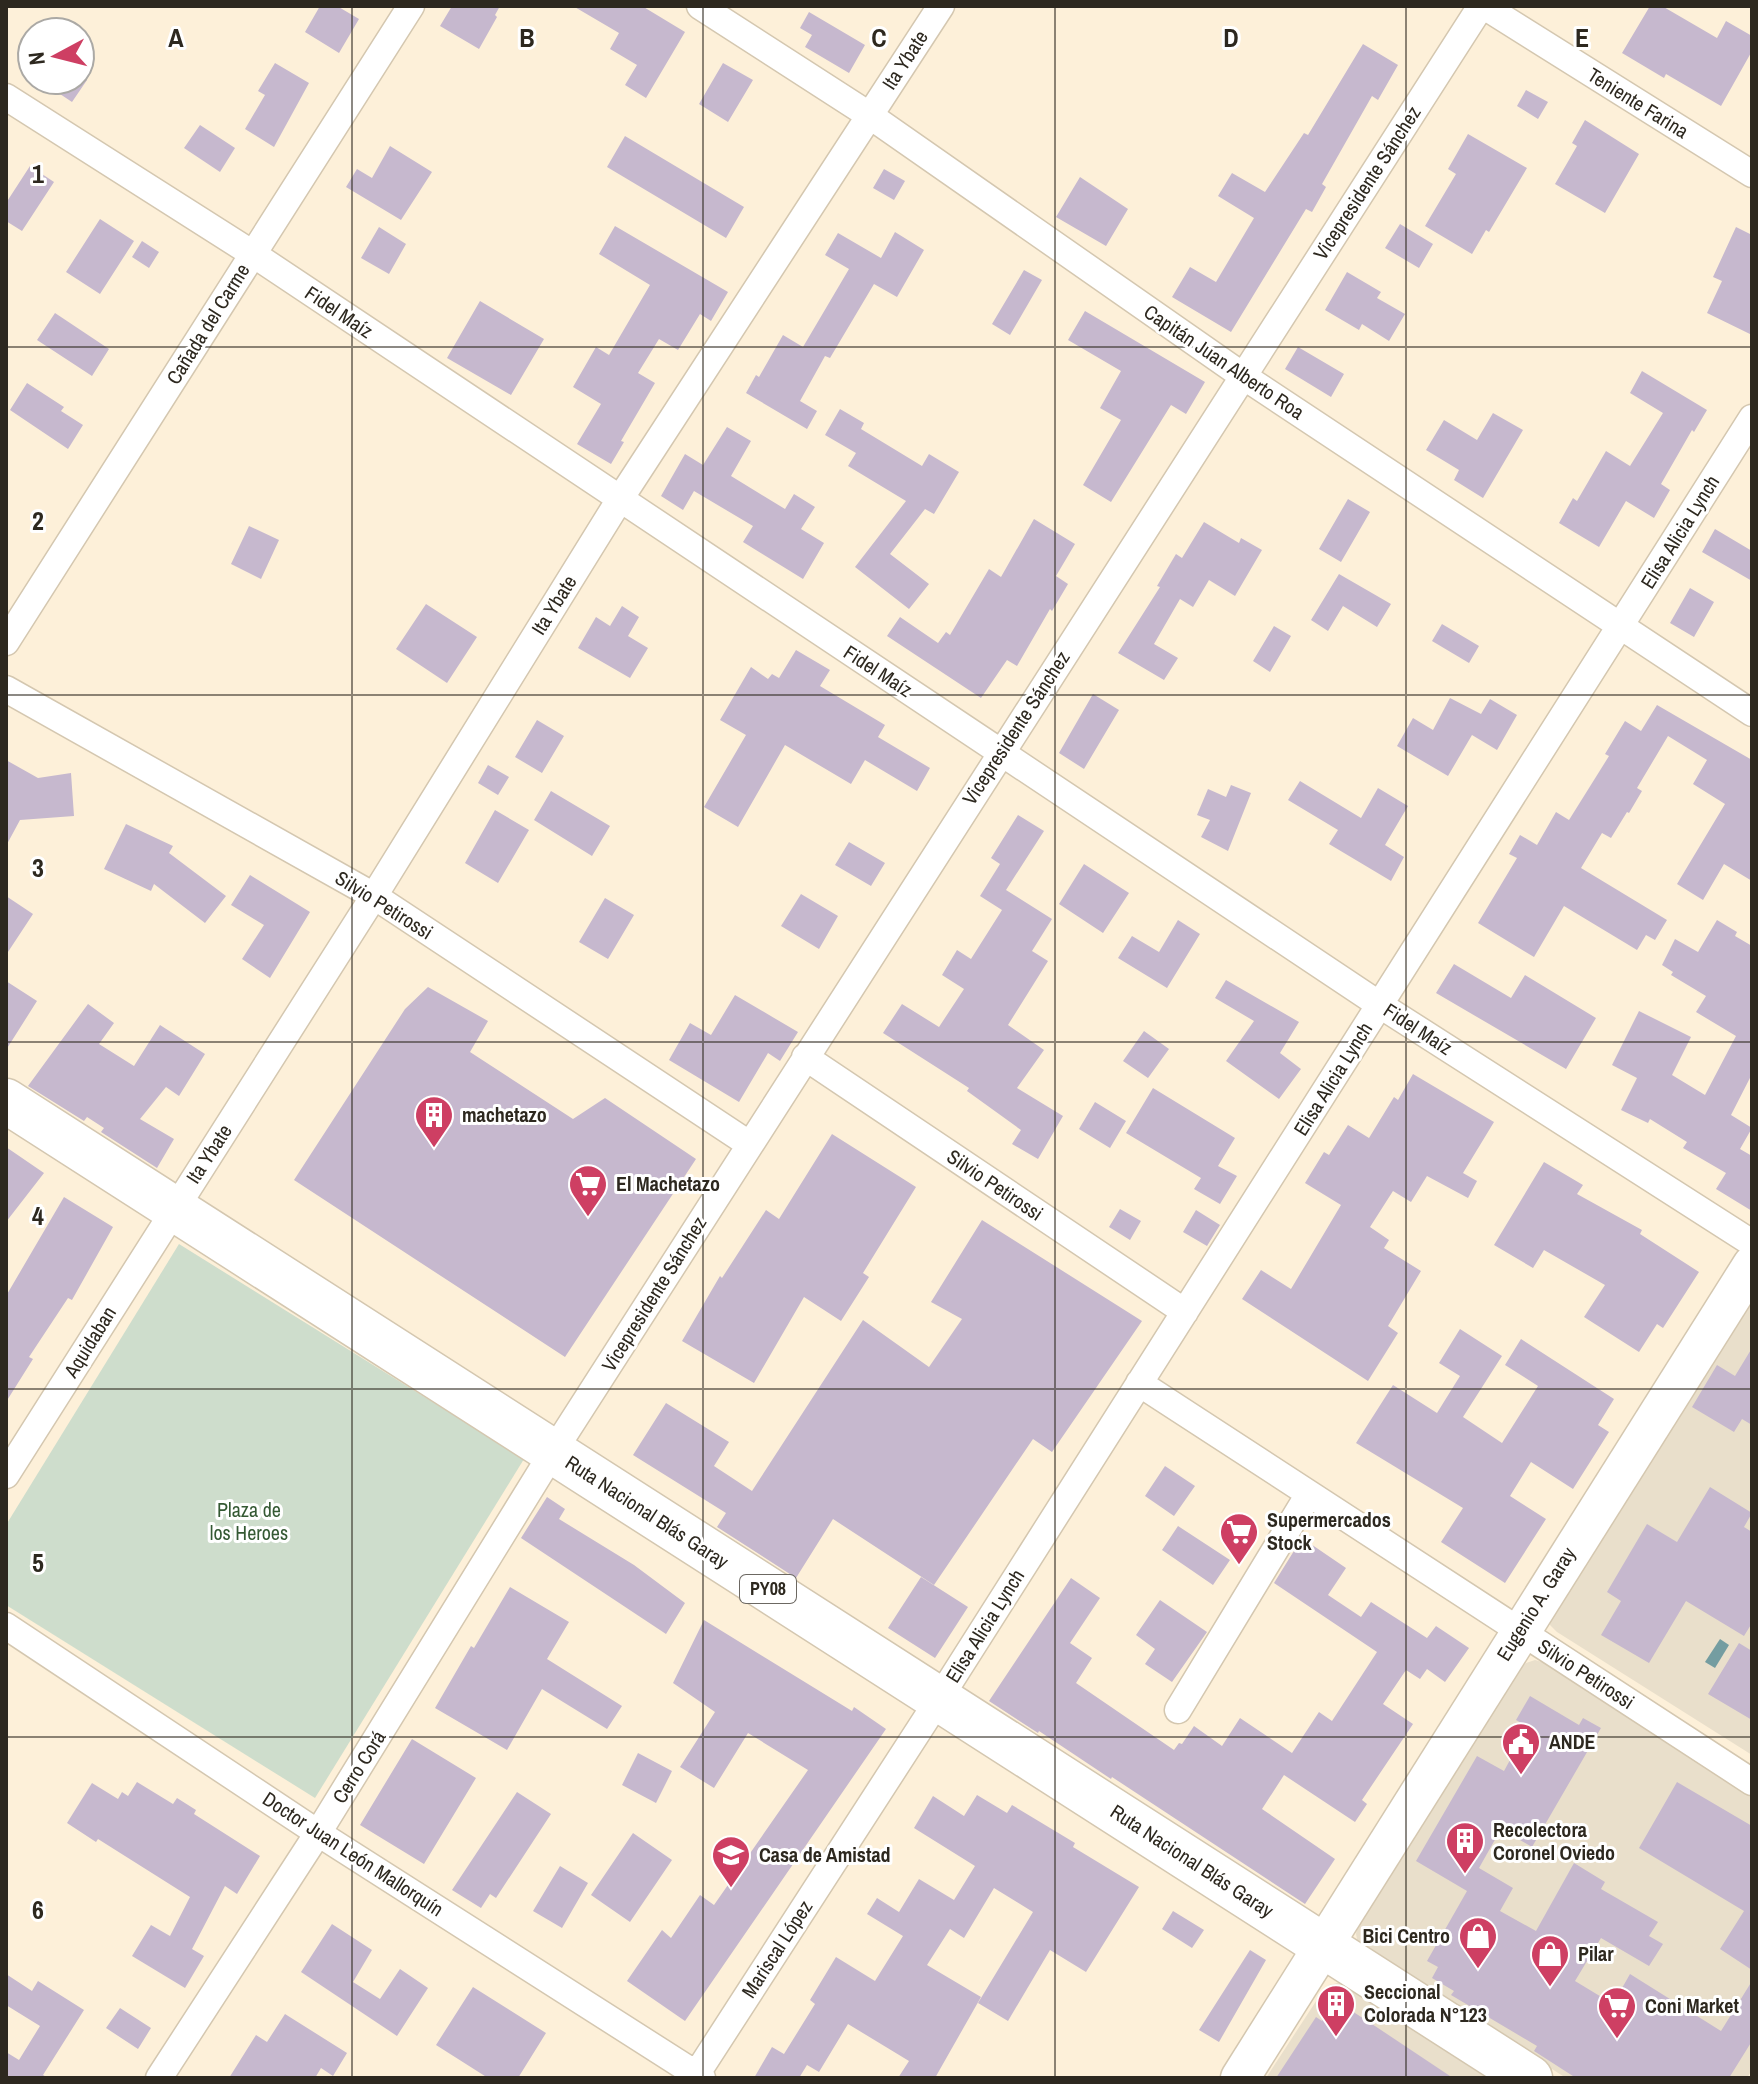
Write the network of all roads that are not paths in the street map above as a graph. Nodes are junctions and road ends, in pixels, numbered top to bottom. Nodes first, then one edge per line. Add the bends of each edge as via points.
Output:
1 (411, 6) edge
2 (700, 6) edge
3 (941, 6) edge
4 (1482, 6) edge
5 (6, 97) edge
6 (869, 115) junction
7 (1752, 174) edge
8 (253, 254) junction
9 (1243, 376) junction
10 (1752, 418) edge
11 (620, 499) junction
12 (1621, 624) junction
13 (10, 628) edge
14 (6, 689) edge
15 (1752, 713) edge
16 (1000, 751) junction
17 (374, 896) junction
18 (1380, 1005) junction
19 (805, 1057) junction
20 (6, 1101) edge
21 (749, 1144) junction
22 (174, 1208) junction
23 (1752, 1243) edge
24 (1752, 1265) edge
25 (1185, 1312) junction
26 (1139, 1383) junction
27 (553, 1452) junction
28 (6, 1475) edge
29 (1309, 1494) junction
30 (6, 1626) edge
31 (1519, 1630) junction
32 (939, 1699) junction
33 (1178, 1710) dead end
34 (1752, 1782) edge
35 (318, 1833) junction
36 (1324, 1946) junction
37 (697, 2077) edge
38 (159, 2078) edge
39 (1240, 2078) edge
40 (1530, 2078) edge

1 - 8 street, Cañada del Carme
2 - 6 street, Capitán Juan Alberto Roa
3 - 6 street, Ita Ybate
4 - 7 street, Teniente Farina
4 - 9 street, Vicepresidente Sánchez
5 - 8 street, Fidel Maíz
6 - 9 street, Capitán Juan Alberto Roa
6 - 11 street, Ita Ybate
8 - 11 street, Fidel Maíz
8 - 13 street, Cañada del Carme
9 - 12 street, Capitán Juan Alberto Roa
9 - 16 street, Vicepresidente Sánchez
10 - 12 street, Elisa Alicia Lynch
11 - 16 street, Fidel Maíz
11 - 17 street, Ita Ybate
12 - 15 street, Capitán Juan Alberto Roa
12 - 18 street, Elisa Alicia Lynch
14 - 17 street, Silvio Petirossi
16 - 18 street, Fidel Maíz
16 - 19 street, Vicepresidente Sánchez
17 - 21 street, Silvio Petirossi
17 - 22 street, Ita Ybate
18 - 23 street, Fidel Maíz
18 - 25 street, Elisa Alicia Lynch
19 - 21 street, Vicepresidente Sánchez
19 - 25 street, Silvio Petirossi
20 - 22 highway, Ruta Nacional Blás Garay / PY08
21 - 27 street, Vicepresidente Sánchez
22 - 27 highway, Ruta Nacional Blás Garay / PY08
22 - 28 street, Aquidaban
24 - 31 street, Eugenio A. Garay
25 - 26 street, Elisa Alicia Lynch
26 - 29 street, Silvio Petirossi
26 - 32 street, Elisa Alicia Lynch
27 - 32 highway, Ruta Nacional Blás Garay / PY08
27 - 35 street, Cerro Corá
29 - 31 street, Silvio Petirossi
29 - 33 street
30 - 35 street, Doctor Juan León Mallorquín
31 - 34 street, Silvio Petirossi
31 - 36 street, Eugenio A. Garay
32 - 36 highway, Ruta Nacional Blás Garay / PY08
32 - 37 street, Mariscal López
35 - 37 street, Doctor Juan León Mallorquín
35 - 38 street, Cerro Corá
36 - 39 street, Eugenio A. Garay
36 - 40 highway, Ruta Nacional Blás Garay / PY08

